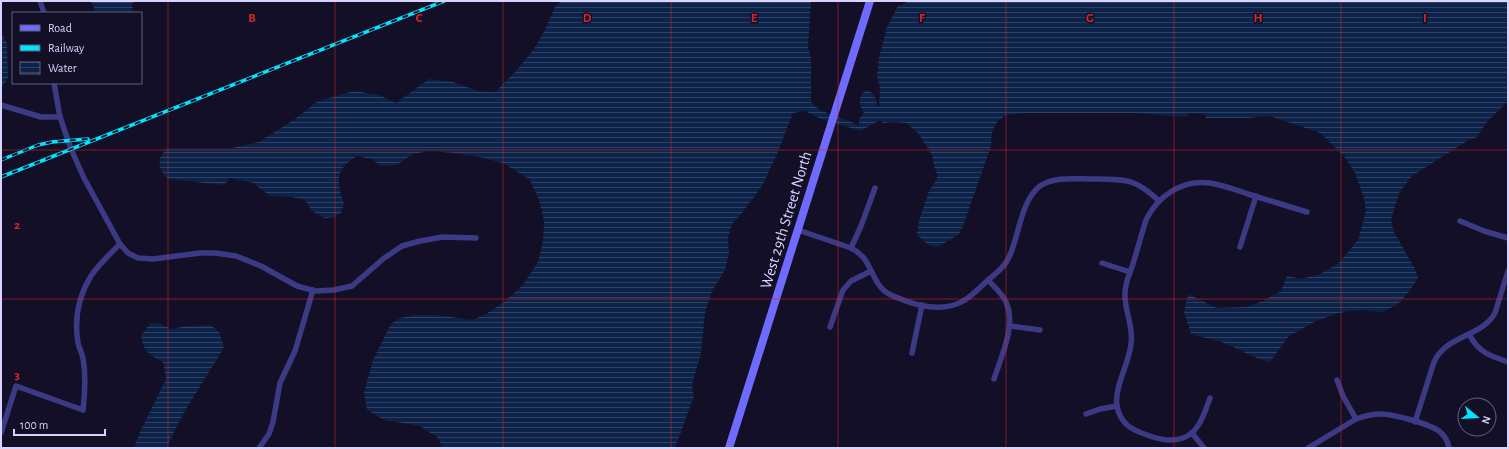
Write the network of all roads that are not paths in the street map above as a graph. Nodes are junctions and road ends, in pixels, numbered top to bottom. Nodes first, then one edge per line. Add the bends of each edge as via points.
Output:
1 (40, 1) edge
2 (870, 1) edge
3 (44, 12) edge
4 (54, 84) edge
5 (1, 105) edge
6 (60, 117) junction
7 (875, 188) dead end
8 (1256, 196) junction
9 (1159, 201) junction
10 (1307, 212) dead end
11 (1460, 221) dead end
12 (798, 230) junction
13 (476, 238) dead end
14 (1508, 238) edge
15 (120, 244) junction
16 (1240, 247) dead end
17 (851, 248) junction
18 (1102, 263) dead end
19 (871, 271) junction
20 (1508, 271) edge
21 (1130, 272) junction
22 (988, 280) junction
23 (313, 290) junction
24 (922, 305) junction
25 (1010, 326) junction
26 (830, 327) dead end
27 (1040, 330) dead end
28 (1469, 334) junction
29 (912, 353) dead end
30 (1508, 362) edge
31 (994, 380) dead end
32 (1337, 380) dead end
33 (1210, 398) dead end
34 (1117, 406) junction
35 (1086, 414) dead end
36 (1356, 419) junction
37 (1415, 422) junction
38 (1, 433) edge
39 (1192, 433) junction
40 (259, 448) edge
41 (729, 448) edge
42 (1204, 448) edge
43 (1308, 448) edge
44 (1449, 448) edge

1 - 3 street
2 - 12 main road, West 29th Street North
4 - 6 street
5 - 6 street via 41,117
6 - 15 street via 84,178
7 - 17 street
8 - 9 street via 1217,184 1198,182 1183,185
8 - 10 street
8 - 16 street
9 - 21 street via 1146,220
9 - 22 street via 1145,188 1119,179 1061,179 1047,182 1031,196 1010,256 1002,268
11 - 14 street
12 - 17 street
12 - 41 main road, West 29th Street North
13 - 23 street via 443,237 402,246 352,286 334,290
15 - 23 street via 128,253 138,258 153,259 200,253 236,256 261,266 297,286
15 - 38 street via 92,274 78,305 77,333 83,358 85,392 83,410 16,386
17 - 19 street via 862,256
18 - 21 street
19 - 24 street via 884,291
19 - 26 street via 851,281 843,290
20 - 28 street via 1492,318 1482,328
21 - 34 street via 1125,293 1132,342 1117,392
22 - 24 street via 957,304 939,308
22 - 25 street via 1006,302
23 - 40 street via 295,351 280,383 269,434
24 - 29 street
25 - 27 street
25 - 31 street
28 - 30 street via 1474,344 1482,351
28 - 37 street via 1448,345 1438,354
32 - 36 street
33 - 39 street via 1200,423
34 - 35 street
34 - 39 street via 1122,419 1139,432 1165,440 1179,440
36 - 37 street via 1381,414
36 - 43 street
37 - 44 street via 1435,428 1447,441
39 - 42 street

